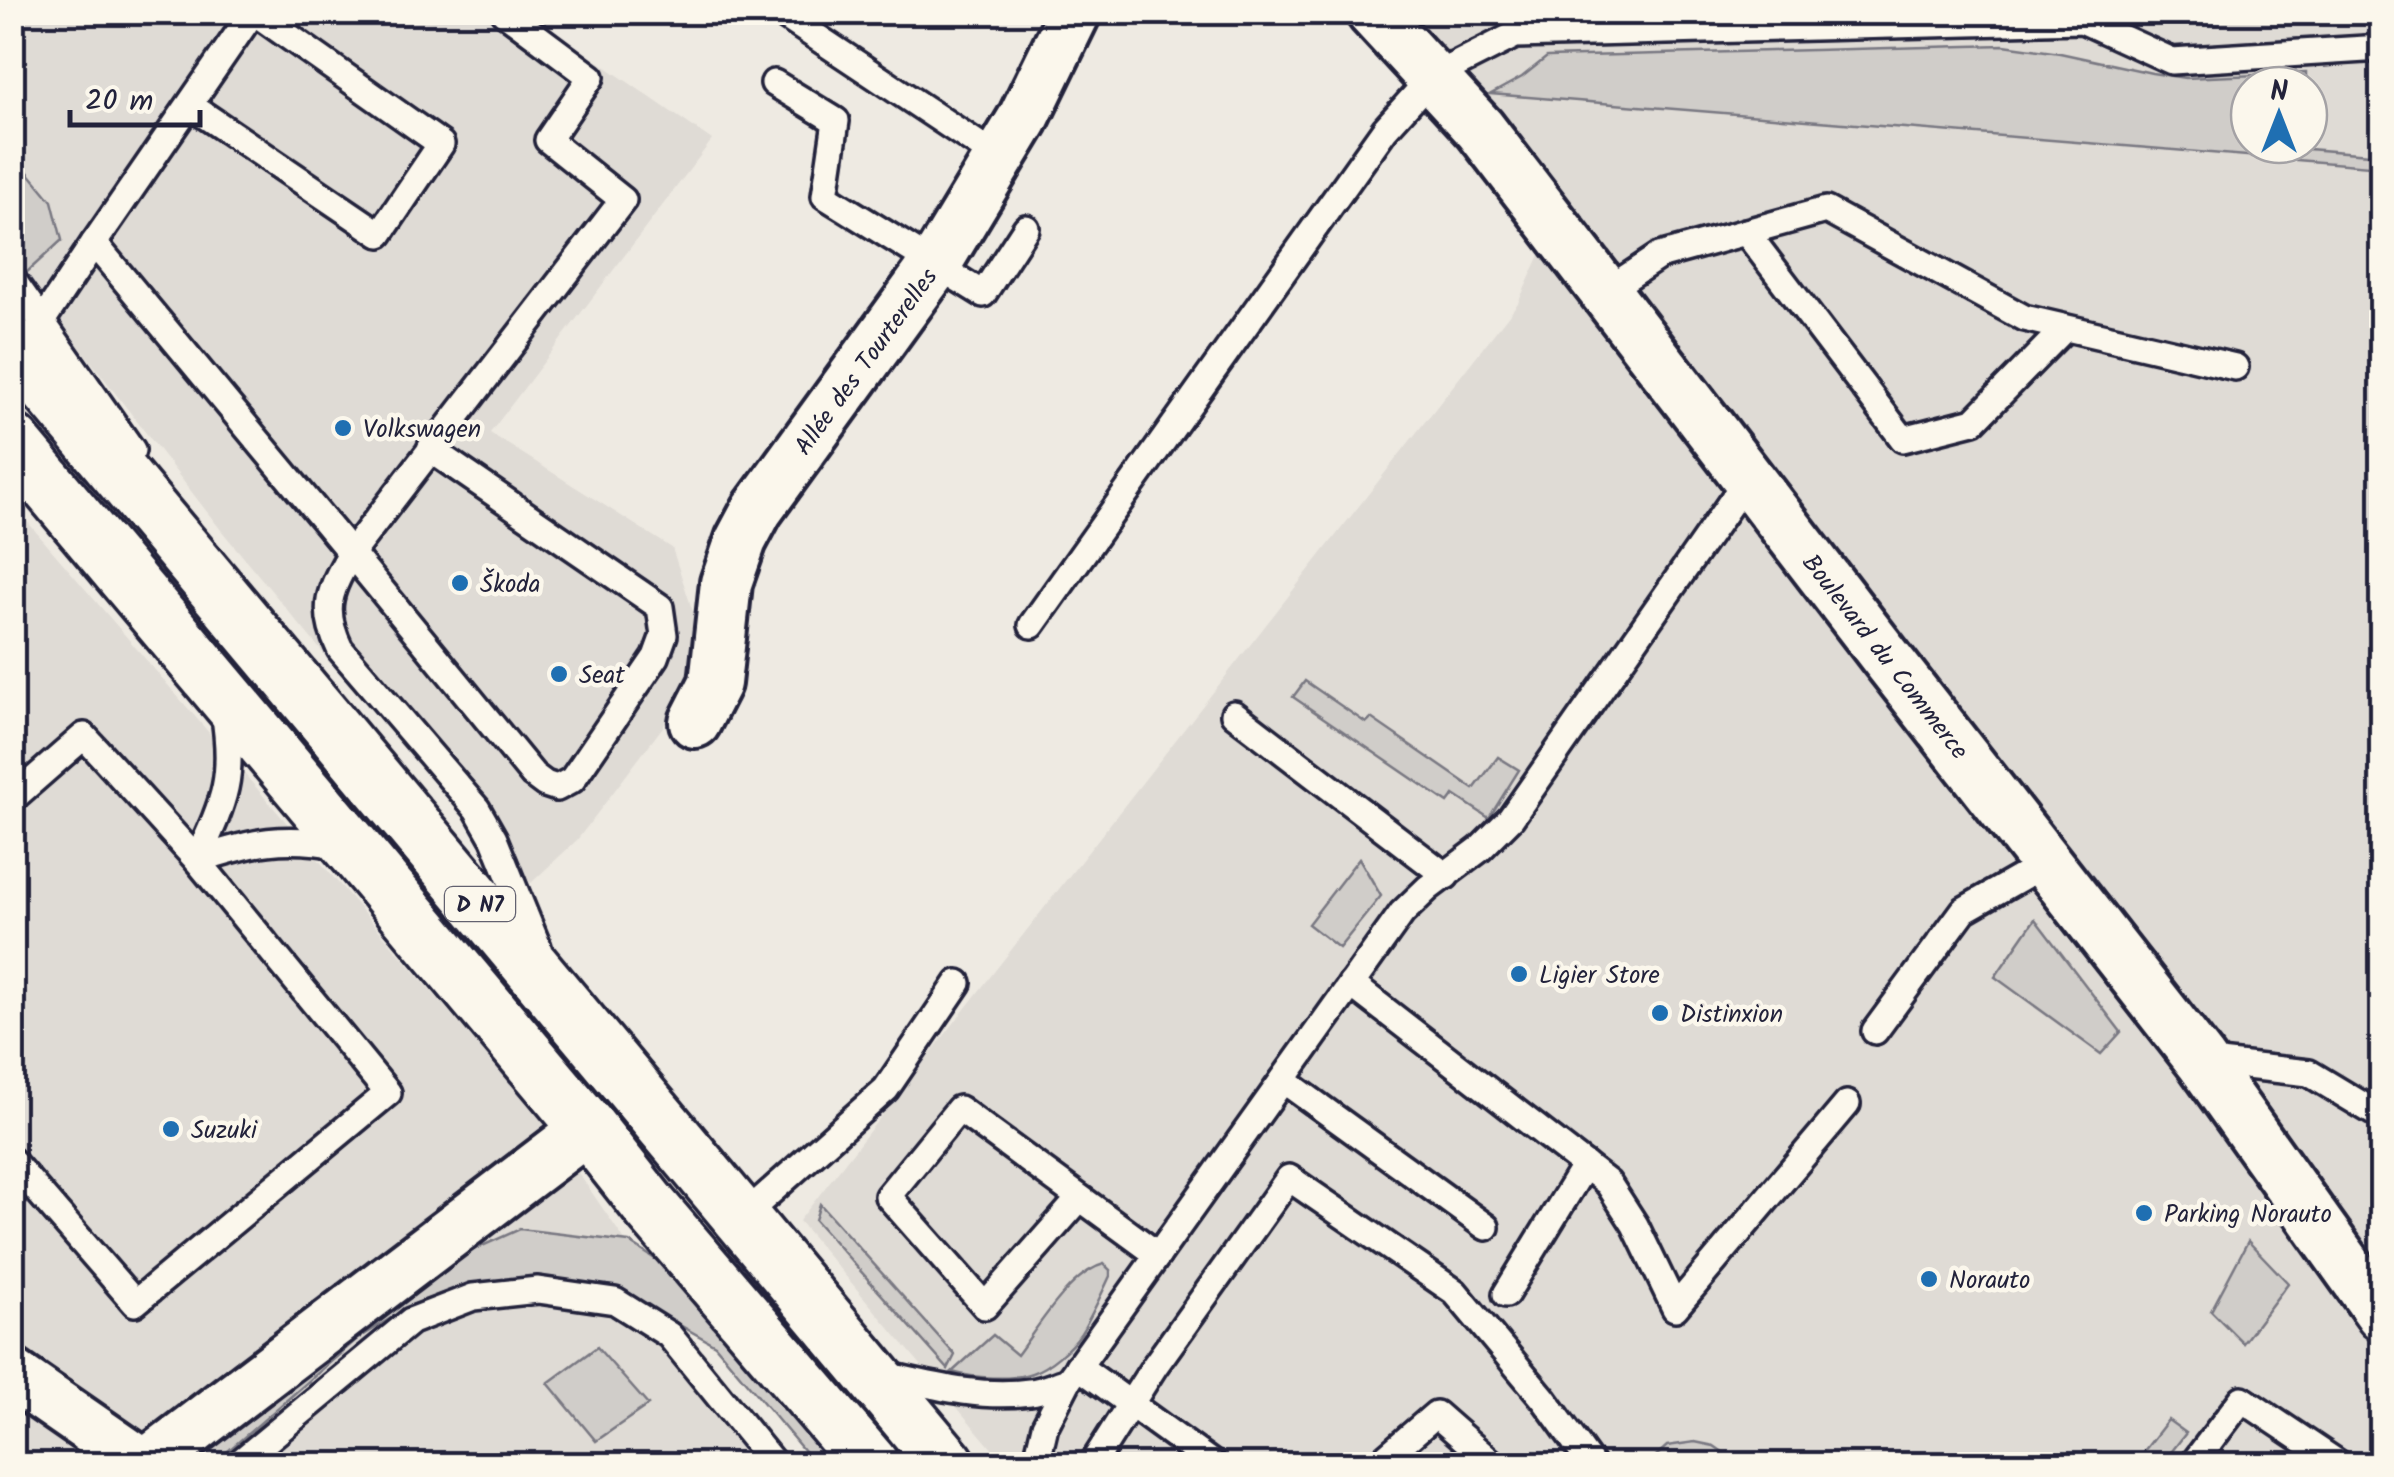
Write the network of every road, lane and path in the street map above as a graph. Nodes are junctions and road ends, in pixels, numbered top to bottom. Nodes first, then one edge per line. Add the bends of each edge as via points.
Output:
1 (254, 12) edge
2 (504, 12) edge
3 (778, 12) edge
4 (1076, 12) edge
5 (1372, 12) edge
6 (1512, 24) edge
7 (2382, 48) edge
8 (1432, 77) junction
9 (774, 84) dead end
10 (191, 106) junction
11 (1000, 159) junction
12 (1026, 228) dead end
13 (1746, 232) junction
14 (94, 243) junction
15 (935, 265) junction
16 (12, 279) edge
17 (1605, 292) junction
18 (2065, 328) junction
19 (27, 333) edge
20 (2235, 367) dead end
21 (12, 442) edge
22 (430, 449) junction
23 (1748, 478) junction
24 (347, 560) junction
25 (1032, 625) dead end
26 (220, 691) junction
27 (1234, 714) dead end
28 (696, 722) dead end
29 (12, 799) edge
30 (352, 848) junction
31 (197, 860) junction
32 (2046, 863) junction
33 (1446, 876) junction
34 (958, 983) dead end
35 (1352, 984) junction
36 (561, 1002) junction
37 (1875, 1031) dead end
38 (2201, 1061) junction
39 (1283, 1080) junction
40 (1847, 1104) dead end
41 (2382, 1117) edge
42 (588, 1128) junction
43 (12, 1161) edge
44 (1585, 1165) junction
45 (1080, 1198) junction
46 (740, 1220) junction
47 (1486, 1227) dead end
48 (1158, 1255) junction
49 (1506, 1294) dead end
50 (2382, 1315) edge
51 (869, 1372) junction
52 (12, 1374) edge
53 (1073, 1374) junction
54 (1131, 1405) junction
55 (144, 1464) edge
56 (238, 1464) edge
57 (774, 1464) edge
58 (870, 1464) edge
59 (947, 1464) edge
60 (1036, 1464) edge
61 (1094, 1464) edge
62 (1213, 1464) edge
63 (1378, 1464) edge
64 (1493, 1464) edge
65 (1591, 1464) edge
66 (2193, 1464) edge
67 (2339, 1464) edge

1 - 10 lane
1 - 10 lane via 441,144 380,234
2 - 22 lane via 591,77 548,140 623,200
3 - 11 lane
4 - 11 street, Allée des Tourterelles
5 - 8 street, Boulevard du Commerce
6 - 7 lane via 2082,20 2172,60
6 - 8 lane
8 - 17 street, Boulevard du Commerce via 1480,128
8 - 25 lane via 1385,129
9 - 15 lane via 836,121 825,196
10 - 14 lane
11 - 15 street, Allée des Tourterelles
12 - 15 lane via 983,294
13 - 17 lane via 1659,256
13 - 18 lane via 1826,210 2024,318
13 - 18 lane via 1903,440 1974,421
14 - 19 lane
14 - 24 lane
15 - 28 street, Allée des Tourterelles via 757,510 726,584 715,683
16 - 19 lane
17 - 23 street, Boulevard du Commerce
18 - 20 lane
19 - 36 main road, D N7 via 304,690
21 - 26 main road, D N7
22 - 24 lane
22 - 24 lane via 660,607 664,635 656,657 572,780 557,788 533,775
23 - 32 street, Boulevard du Commerce
23 - 33 lane via 1511,818
24 - 36 lane via 329,599 340,648 477,809
26 - 30 main road, D N7
26 - 31 lane via 228,788
27 - 33 lane
29 - 31 lane via 84,736
30 - 31 lane via 288,838
30 - 42 main road, D N7
31 - 43 lane via 388,1093 134,1303
32 - 37 lane via 1964,910
32 - 38 street, Boulevard du Commerce
33 - 35 lane via 1402,913
34 - 46 lane via 886,1089
35 - 39 lane
35 - 44 lane
36 - 46 main road, D N7
38 - 41 lane via 2310,1072
38 - 50 street, Boulevard du Commerce
39 - 47 lane
39 - 48 lane
40 - 44 lane via 1676,1308 1635,1225 1608,1183
42 - 55 street
42 - 58 main road, D N7
44 - 49 lane
45 - 45 lane via 959,1109 888,1196 984,1306
45 - 48 lane
46 - 51 main road, D N7
48 - 53 lane
51 - 53 lane via 997,1395 1034,1392
51 - 59 main road, D N7
52 - 55 street
53 - 54 lane
53 - 60 lane via 1044,1426
54 - 61 lane
54 - 62 lane
54 - 65 lane via 1289,1178 1455,1292
56 - 57 lane via 411,1321 473,1297 538,1290 614,1301 669,1336
63 - 64 lane via 1436,1414
66 - 67 lane via 2242,1399

